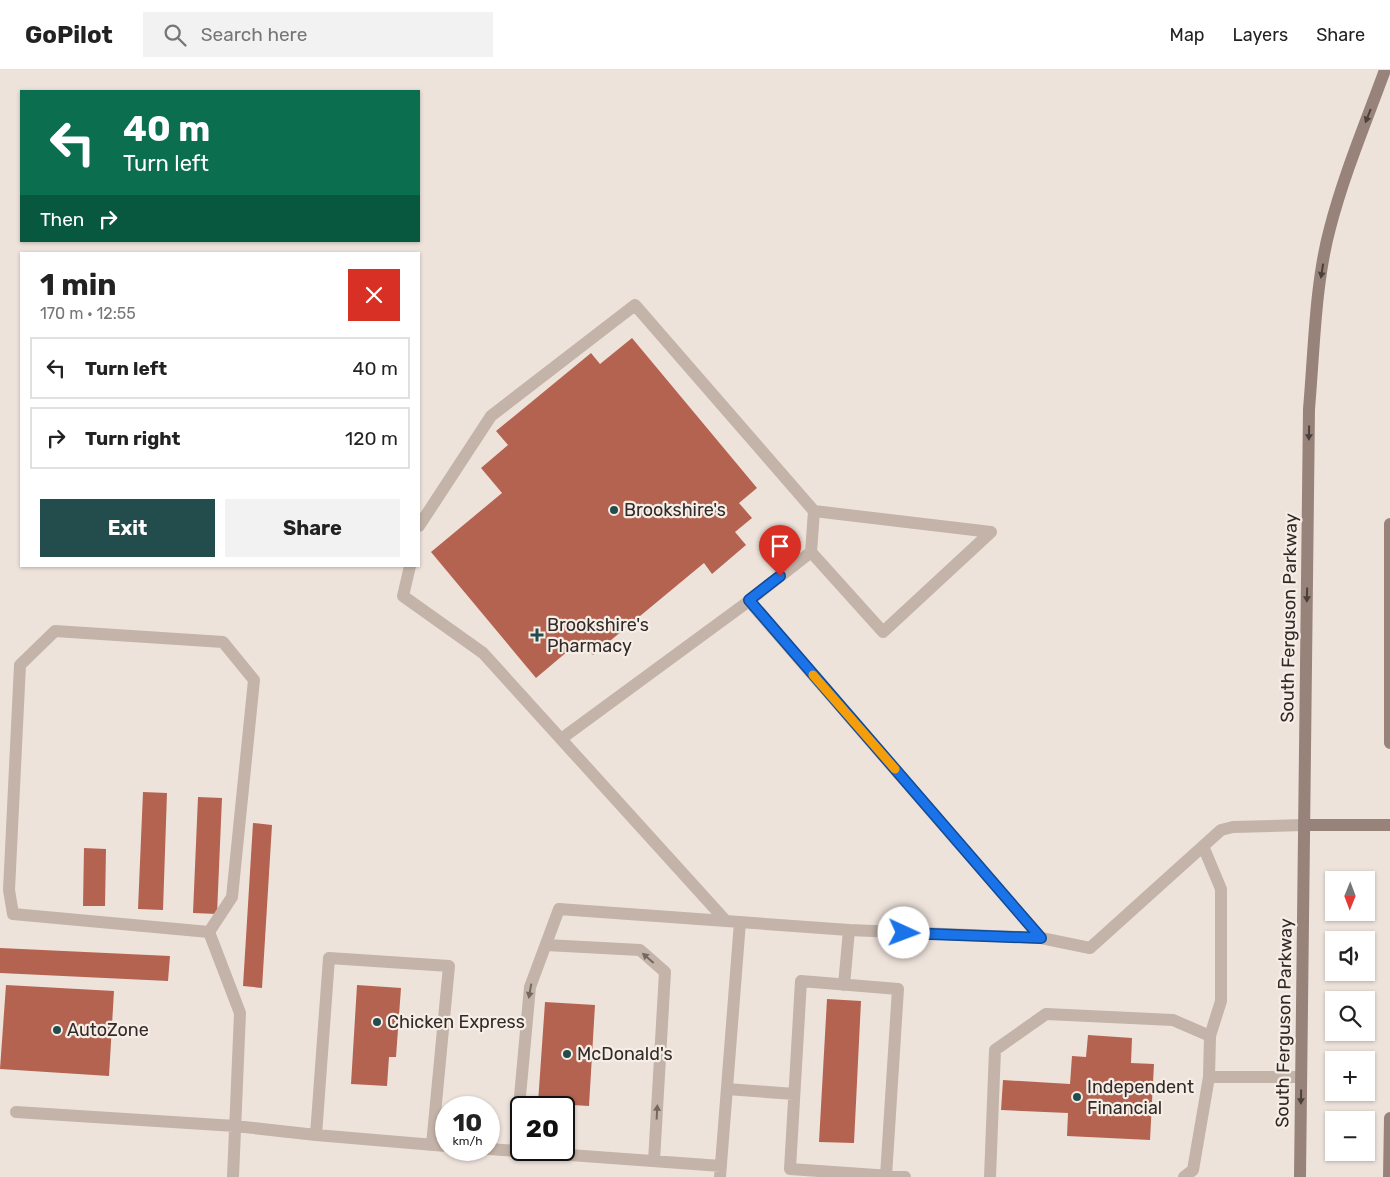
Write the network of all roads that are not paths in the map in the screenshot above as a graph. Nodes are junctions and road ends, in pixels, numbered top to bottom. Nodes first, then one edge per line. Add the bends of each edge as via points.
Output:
1 (1385, 70) edge
2 (814, 511) junction
3 (420, 524) edge
4 (1390, 524) edge
5 (811, 552) junction
6 (410, 567) edge
7 (749, 600) junction
8 (561, 739) junction
9 (1390, 744) edge
10 (1304, 825) junction
11 (1390, 825) edge
12 (1203, 846) junction
13 (726, 921) junction
14 (740, 922) junction
15 (849, 930) junction
16 (209, 932) junction
17 (1041, 938) junction
18 (546, 945) junction
19 (844, 985) junction
20 (1210, 1036) junction
21 (1209, 1077) junction
22 (1301, 1078) junction
23 (727, 1089) junction
24 (794, 1094) junction
25 (520, 1096) edge
26 (16, 1112) dead end
27 (1390, 1118) edge
28 (235, 1126) junction
29 (316, 1135) junction
30 (432, 1144) junction
31 (435, 1144) edge
32 (575, 1156) edge
33 (654, 1161) junction
34 (720, 1172) edge
35 (886, 1176) junction
36 (233, 1177) edge
37 (905, 1177) edge
38 (990, 1177) edge
39 (1184, 1177) edge
40 (1300, 1177) edge
41 (1389, 1177) edge

1 -> 10 street, South Ferguson Parkway via 1329,229 1320,288 1309,409
2 - 3 lane via 636,305 491,416
2 - 5 lane
2 - 5 lane via 991,532 883,632
4 - 9 street
5 - 7 lane
6 - 8 lane via 404,596 482,653
7 - 8 lane
7 - 17 lane
8 - 13 lane
10 - 11 street
10 - 12 lane via 1227,828
10 - 22 street, South Ferguson Parkway
12 - 17 lane via 1090,948
12 - 20 lane via 1221,889 1221,1001
13 - 14 lane
13 - 18 lane via 560,909
14 - 15 lane
14 - 23 lane
15 - 17 lane
15 - 19 lane
16 - 16 lane via 13,914 9,890 20,665 55,631 222,642 254,680 232,897
16 - 28 lane via 240,1013
18 -> 25 lane via 530,987
33 -> 18 lane via 665,972 640,950
19 - 24 lane via 801,981
19 - 35 lane via 898,989
20 - 21 lane
20 - 38 lane via 1173,1020 1046,1014 994,1050
21 - 22 lane
21 - 39 lane via 1193,1170
22 -> 40 street, South Ferguson Parkway
23 - 24 lane
23 - 34 lane
24 - 35 lane via 790,1169
26 - 28 lane
27 - 41 street
28 - 29 lane
28 - 36 lane
29 - 30 lane
29 - 30 lane via 329,958 449,966
30 - 31 lane
32 - 33 lane
33 - 34 lane
35 - 37 lane

